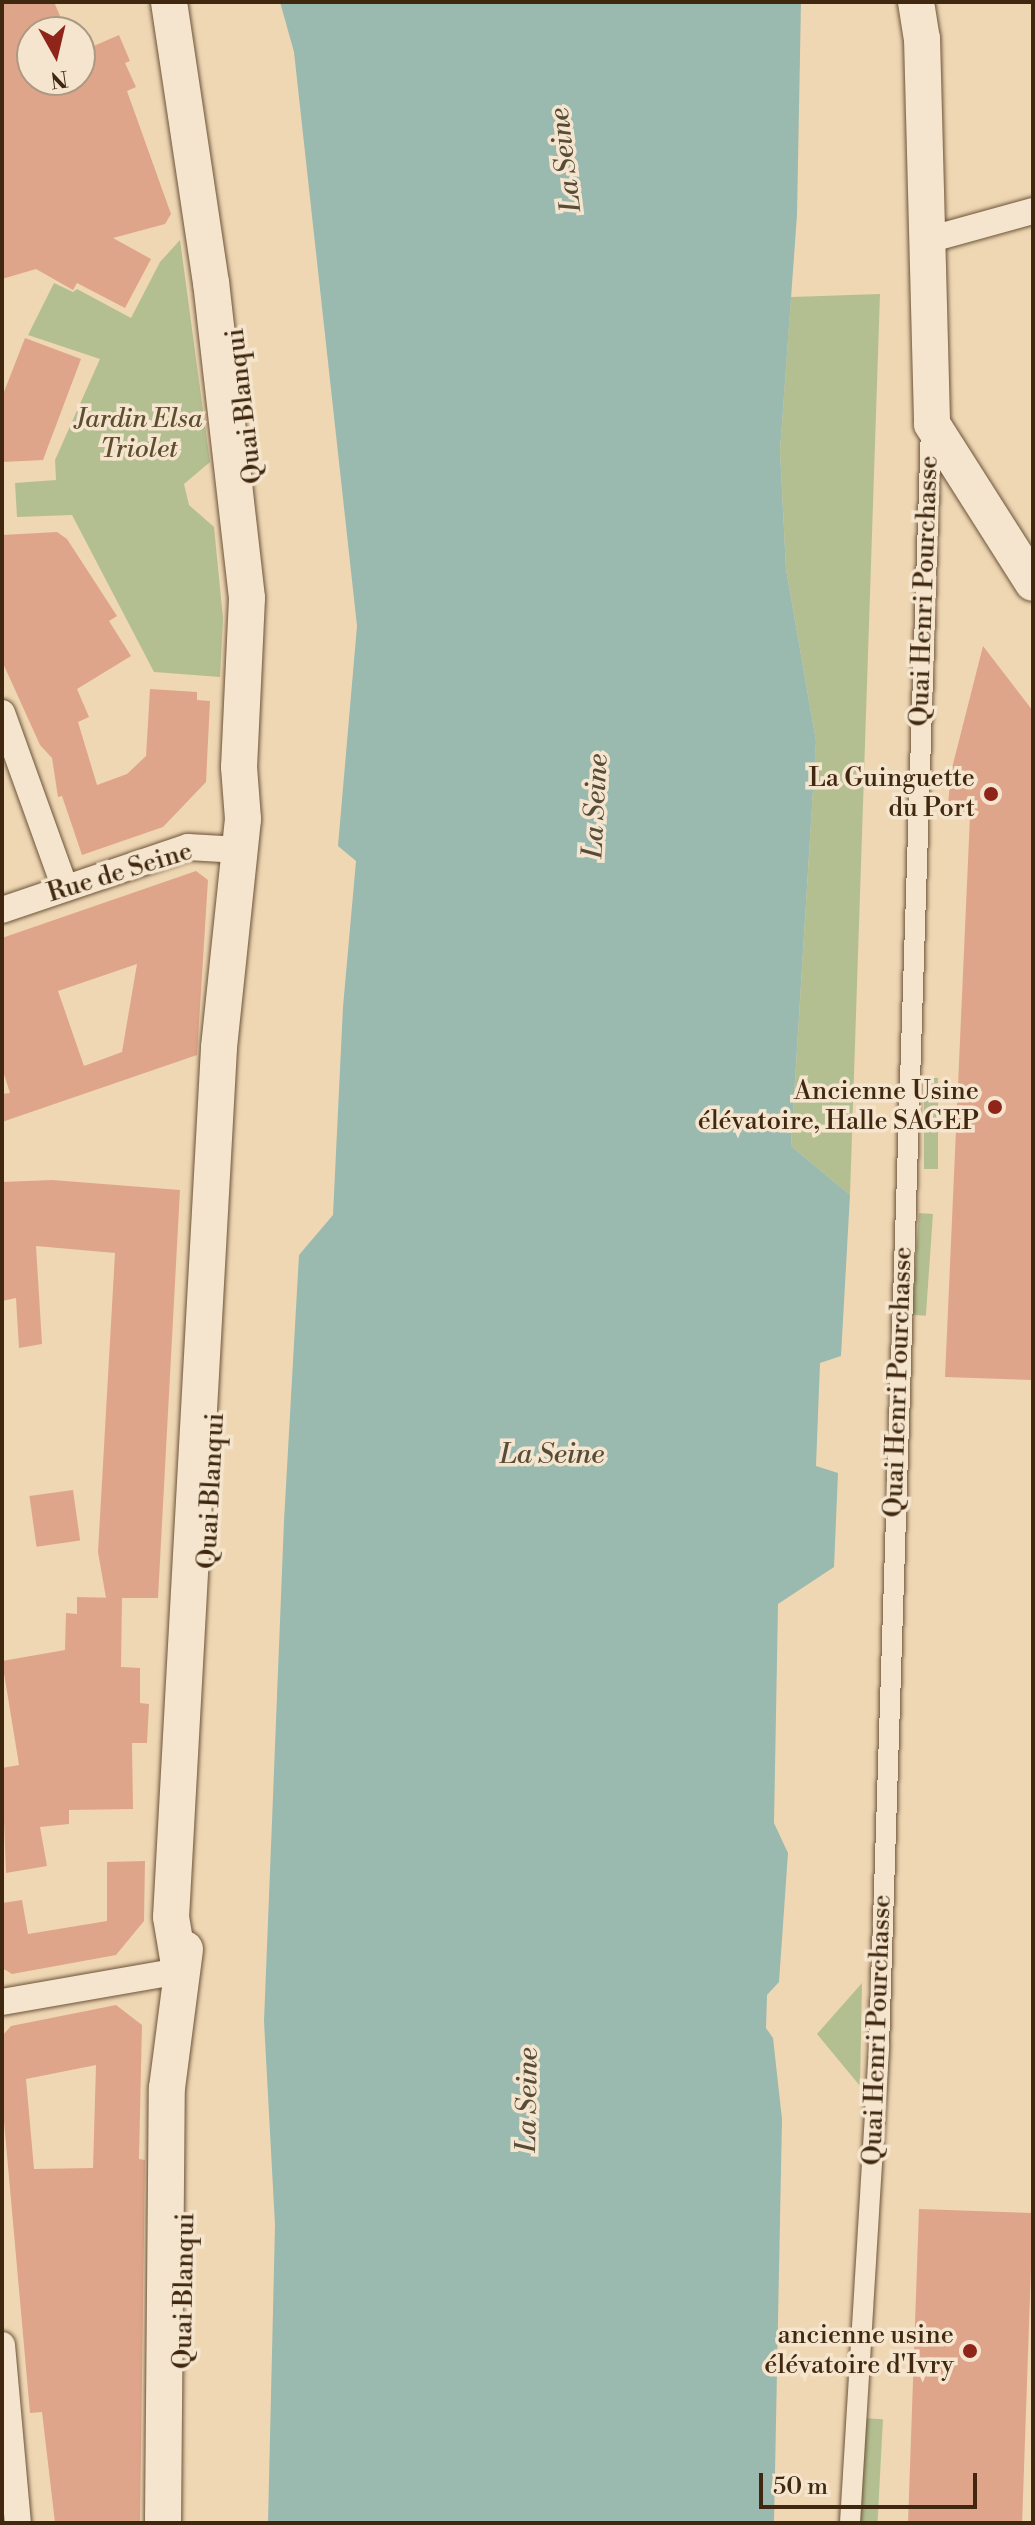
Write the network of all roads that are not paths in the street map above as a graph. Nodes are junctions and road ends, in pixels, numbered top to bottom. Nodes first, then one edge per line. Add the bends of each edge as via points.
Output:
1 (916, 2) edge
2 (1033, 211) edge
3 (924, 241) junction
4 (932, 424) junction
5 (1033, 583) edge
6 (2, 713) edge
7 (242, 834) junction
8 (65, 888) junction
9 (2, 910) edge
10 (180, 1971) junction
11 (2, 2002) edge
12 (174, 2062) junction
13 (2, 2345) edge
14 (18, 2523) edge
15 (163, 2523) edge
16 (179, 2523) edge
17 (850, 2523) edge

1 - 3 main road, Quai Henri Pourchasse via 922,38
2 - 3 street
3 - 4 main road, Quai Henri Pourchasse
4 - 5 main road
4 - 17 street, Quai Henri Pourchasse via 879,2046
6 - 8 street
7 - 7 main road, Quai Blanqui via 259,775 267,593 201,61 191,27 169,2 209,267 247,598 239,767
7 - 8 street, Rue de Seine
7 - 10 main road, Quai Blanqui via 227,1011 236,1034 234,1108 199,1711 193,1917
8 - 9 street, Rue de Seine
10 - 11 street
10 - 12 main road, Quai Blanqui
12 - 15 main road, Quai Blanqui via 167,2088
12 - 16 main road, Quai Blanqui via 187,2106
13 - 14 street

